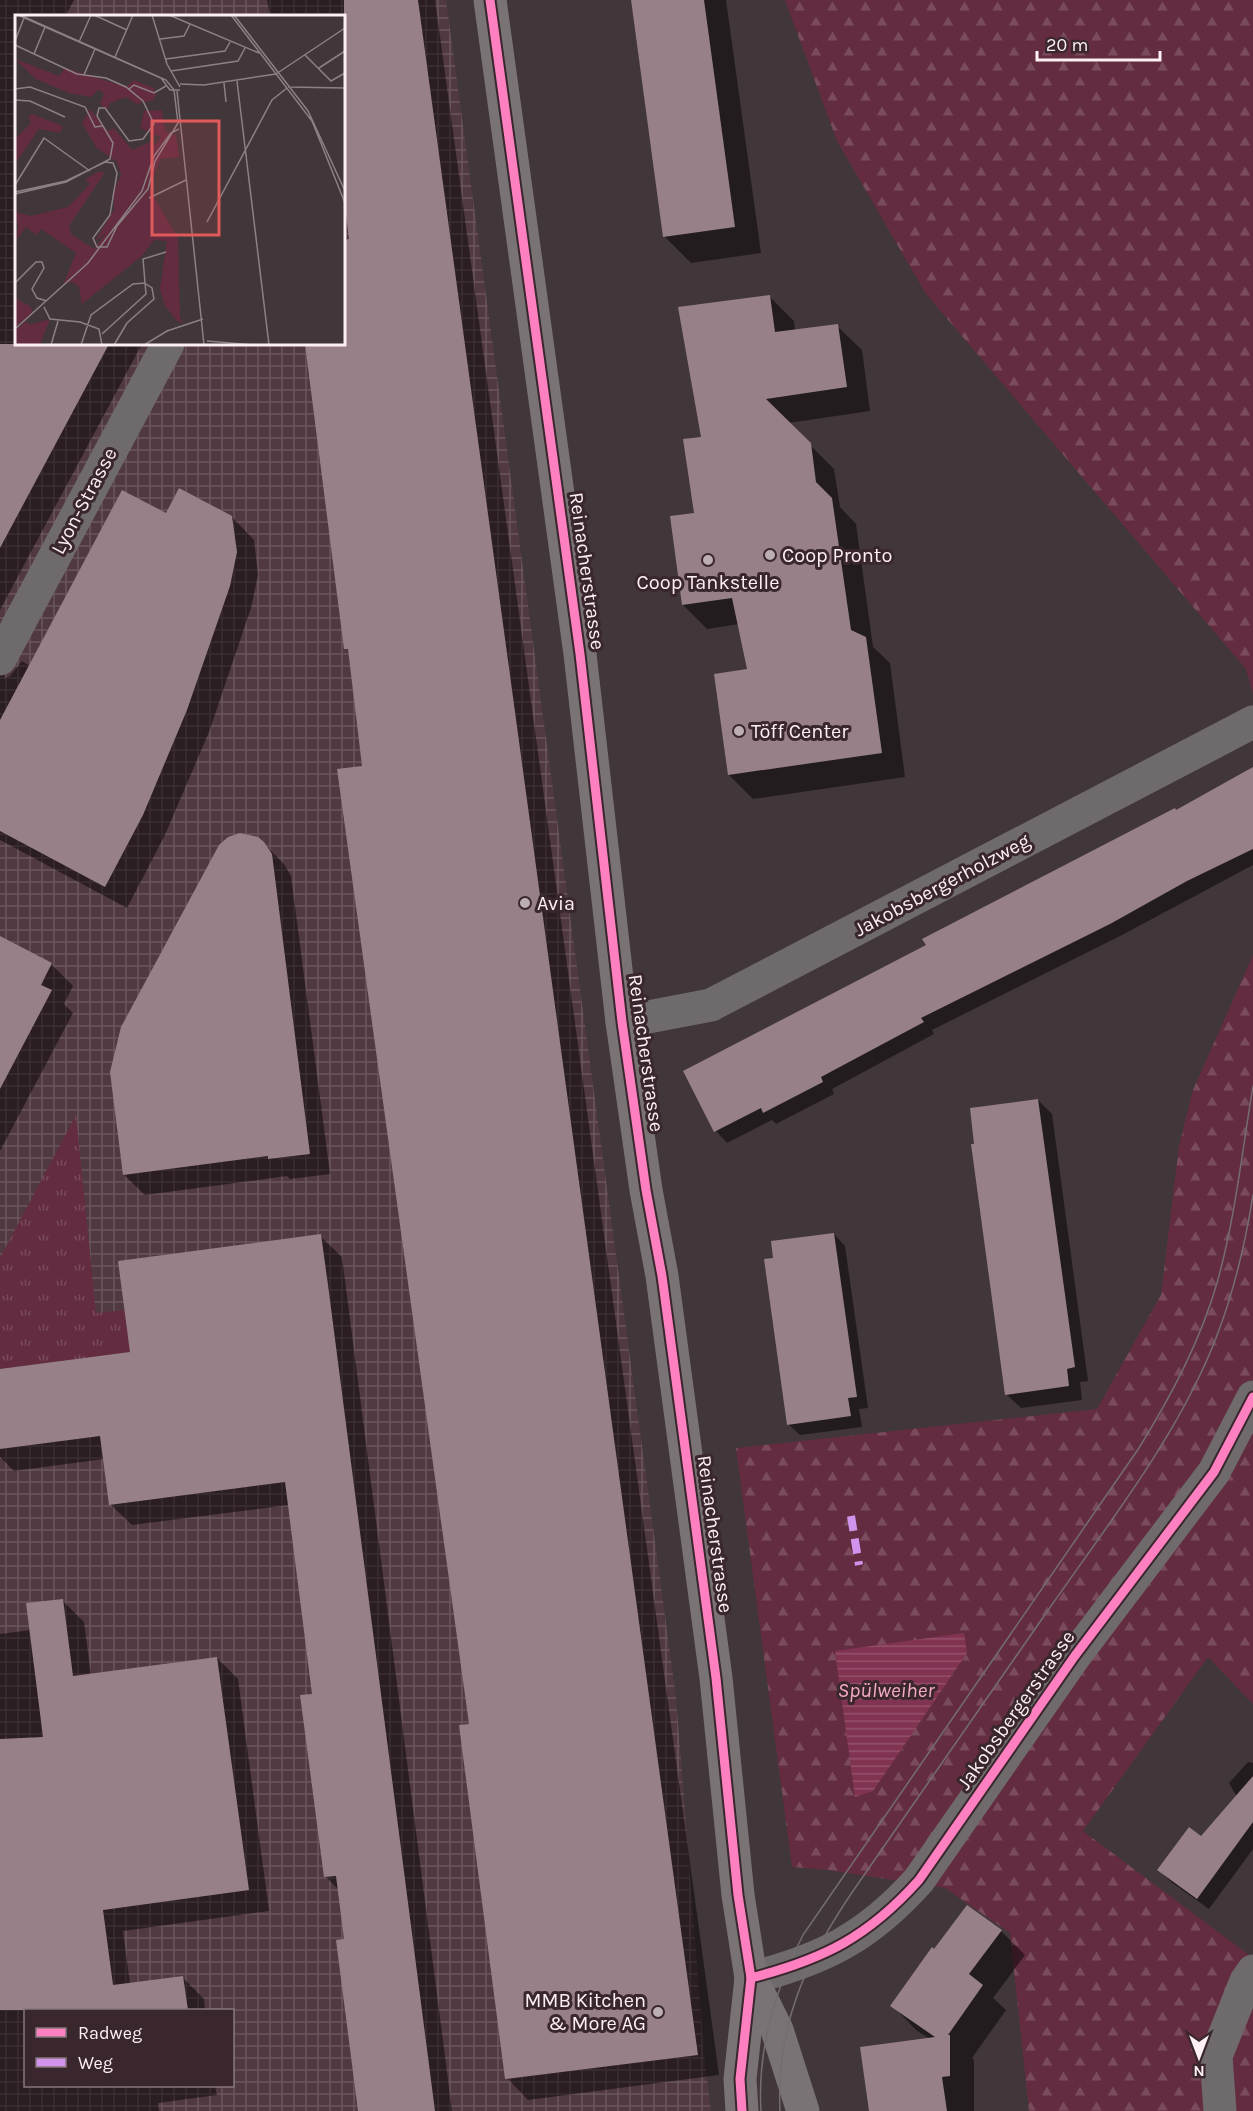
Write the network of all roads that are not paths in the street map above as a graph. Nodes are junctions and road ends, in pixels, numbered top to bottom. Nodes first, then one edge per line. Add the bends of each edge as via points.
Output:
1 (490, 0) edge
2 (167, 345) edge
3 (0, 659) edge
4 (1253, 722) edge
5 (622, 1022) junction
6 (1253, 1397) edge
7 (1253, 1971) edge
8 (751, 1978) junction
9 (742, 2111) edge
10 (803, 2111) edge
11 (1220, 2111) edge

1 - 5 main road, Reinacherstrasse via 580,654
2 - 3 street, Lyon-Strasse
4 - 5 street, Jakobsbergerholzweg via 711,1005
5 - 8 main road, Reinacherstrasse via 697,1532
6 - 8 street, Jakobsbergerstrasse via 1214,1472 1074,1657 919,1880 897,1904 848,1941 811,1960
7 - 11 street via 1216,2056
8 - 9 main road, Reinacherstrasse via 740,2079
8 - 10 main road, Reinacherstrasse via 780,2038

